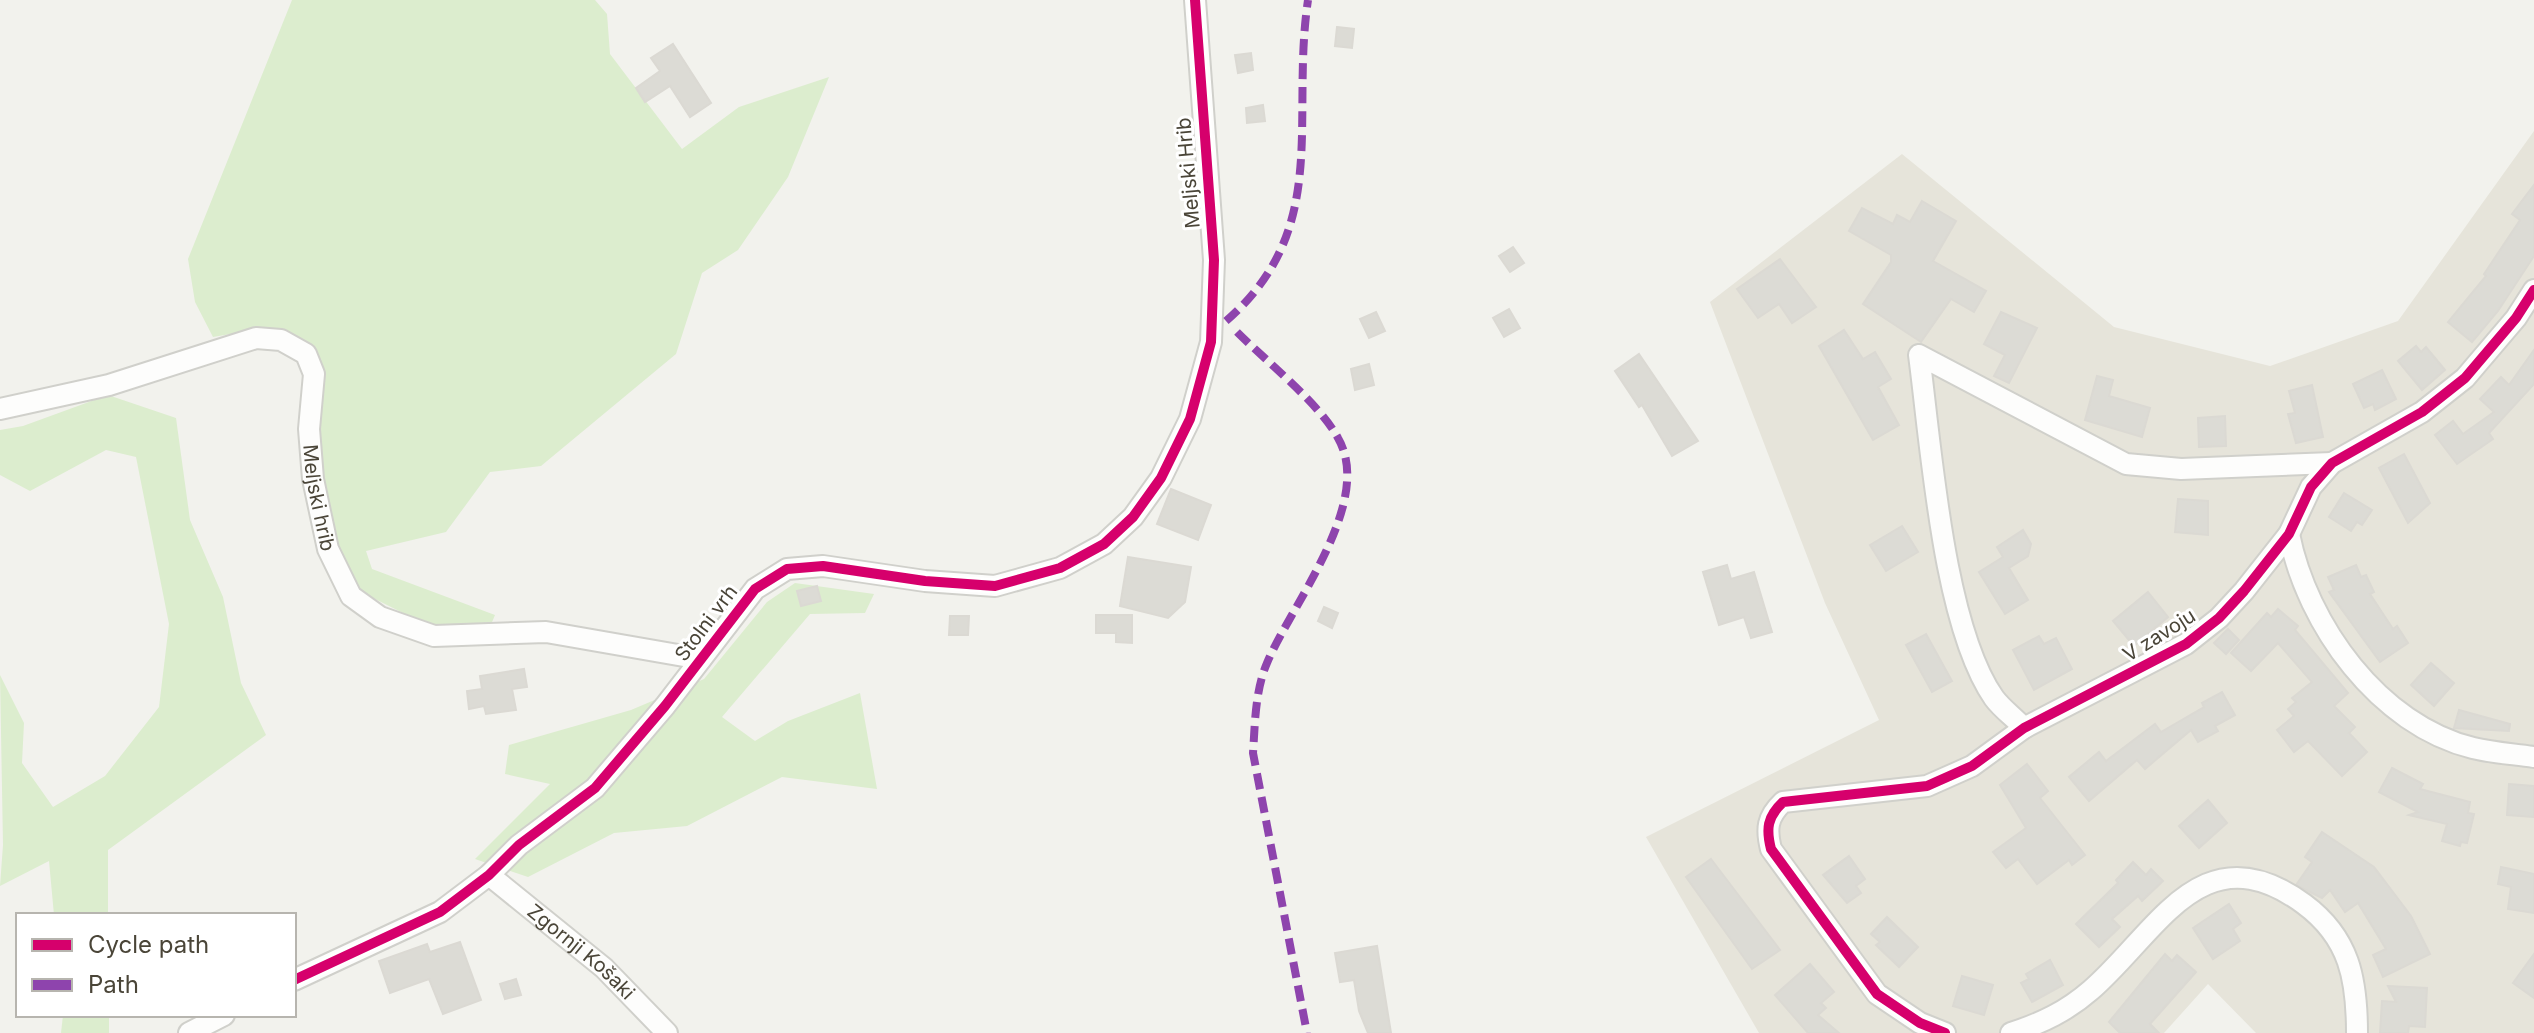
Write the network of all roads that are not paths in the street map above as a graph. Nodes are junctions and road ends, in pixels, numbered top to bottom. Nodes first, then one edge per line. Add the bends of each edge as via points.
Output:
1 (1195, 0) edge
2 (2534, 290) edge
3 (1211, 342) joint
4 (0, 409) edge
5 (2332, 463) junction
6 (2289, 534) junction
7 (701, 659) junction
8 (2024, 728) junction
9 (2534, 757) edge
10 (489, 875) junction
11 (296, 979) edge
12 (220, 1017) edge
13 (189, 1033) edge
14 (667, 1033) edge
15 (1945, 1033) edge
16 (2011, 1033) edge
17 (2357, 1033) edge

1 - 3 street, Meljski Hrib via 1214,260
2 - 5 street, V zavoju via 2465,378 2422,412
3 - 7 street, Stolni vrh via 1190,419 1161,478 1133,517 1104,544 1060,568 995,586 823,566 787,569 755,589
4 - 7 street, Meljski hrib via 109,385 256,338 281,340 306,354 314,374 309,429 313,479 328,549 351,596 380,617 434,636 546,632
5 - 6 street, V zavoju via 2311,487
5 - 8 street, V zavoju via 2181,469 2126,464 1919,355 1949,570 1970,649 1994,698
6 - 8 street, V zavoju via 2219,618 2186,644
6 - 9 street via 2312,605 2362,678 2393,709 2428,731 2472,748
7 - 10 street, Stolni vrh via 595,788 519,845
8 - 15 street, V zavoju via 1972,766 1927,786 1783,802 1766,829 1771,849 1877,994
10 - 11 street, Stolni vrh via 440,912
10 - 14 street, Zgornji Košaki via 604,968
12 - 13 street
16 - 17 street via 2048,1021 2092,990 2155,920 2197,886 2230,878 2265,882 2317,913 2343,949 2357,989

